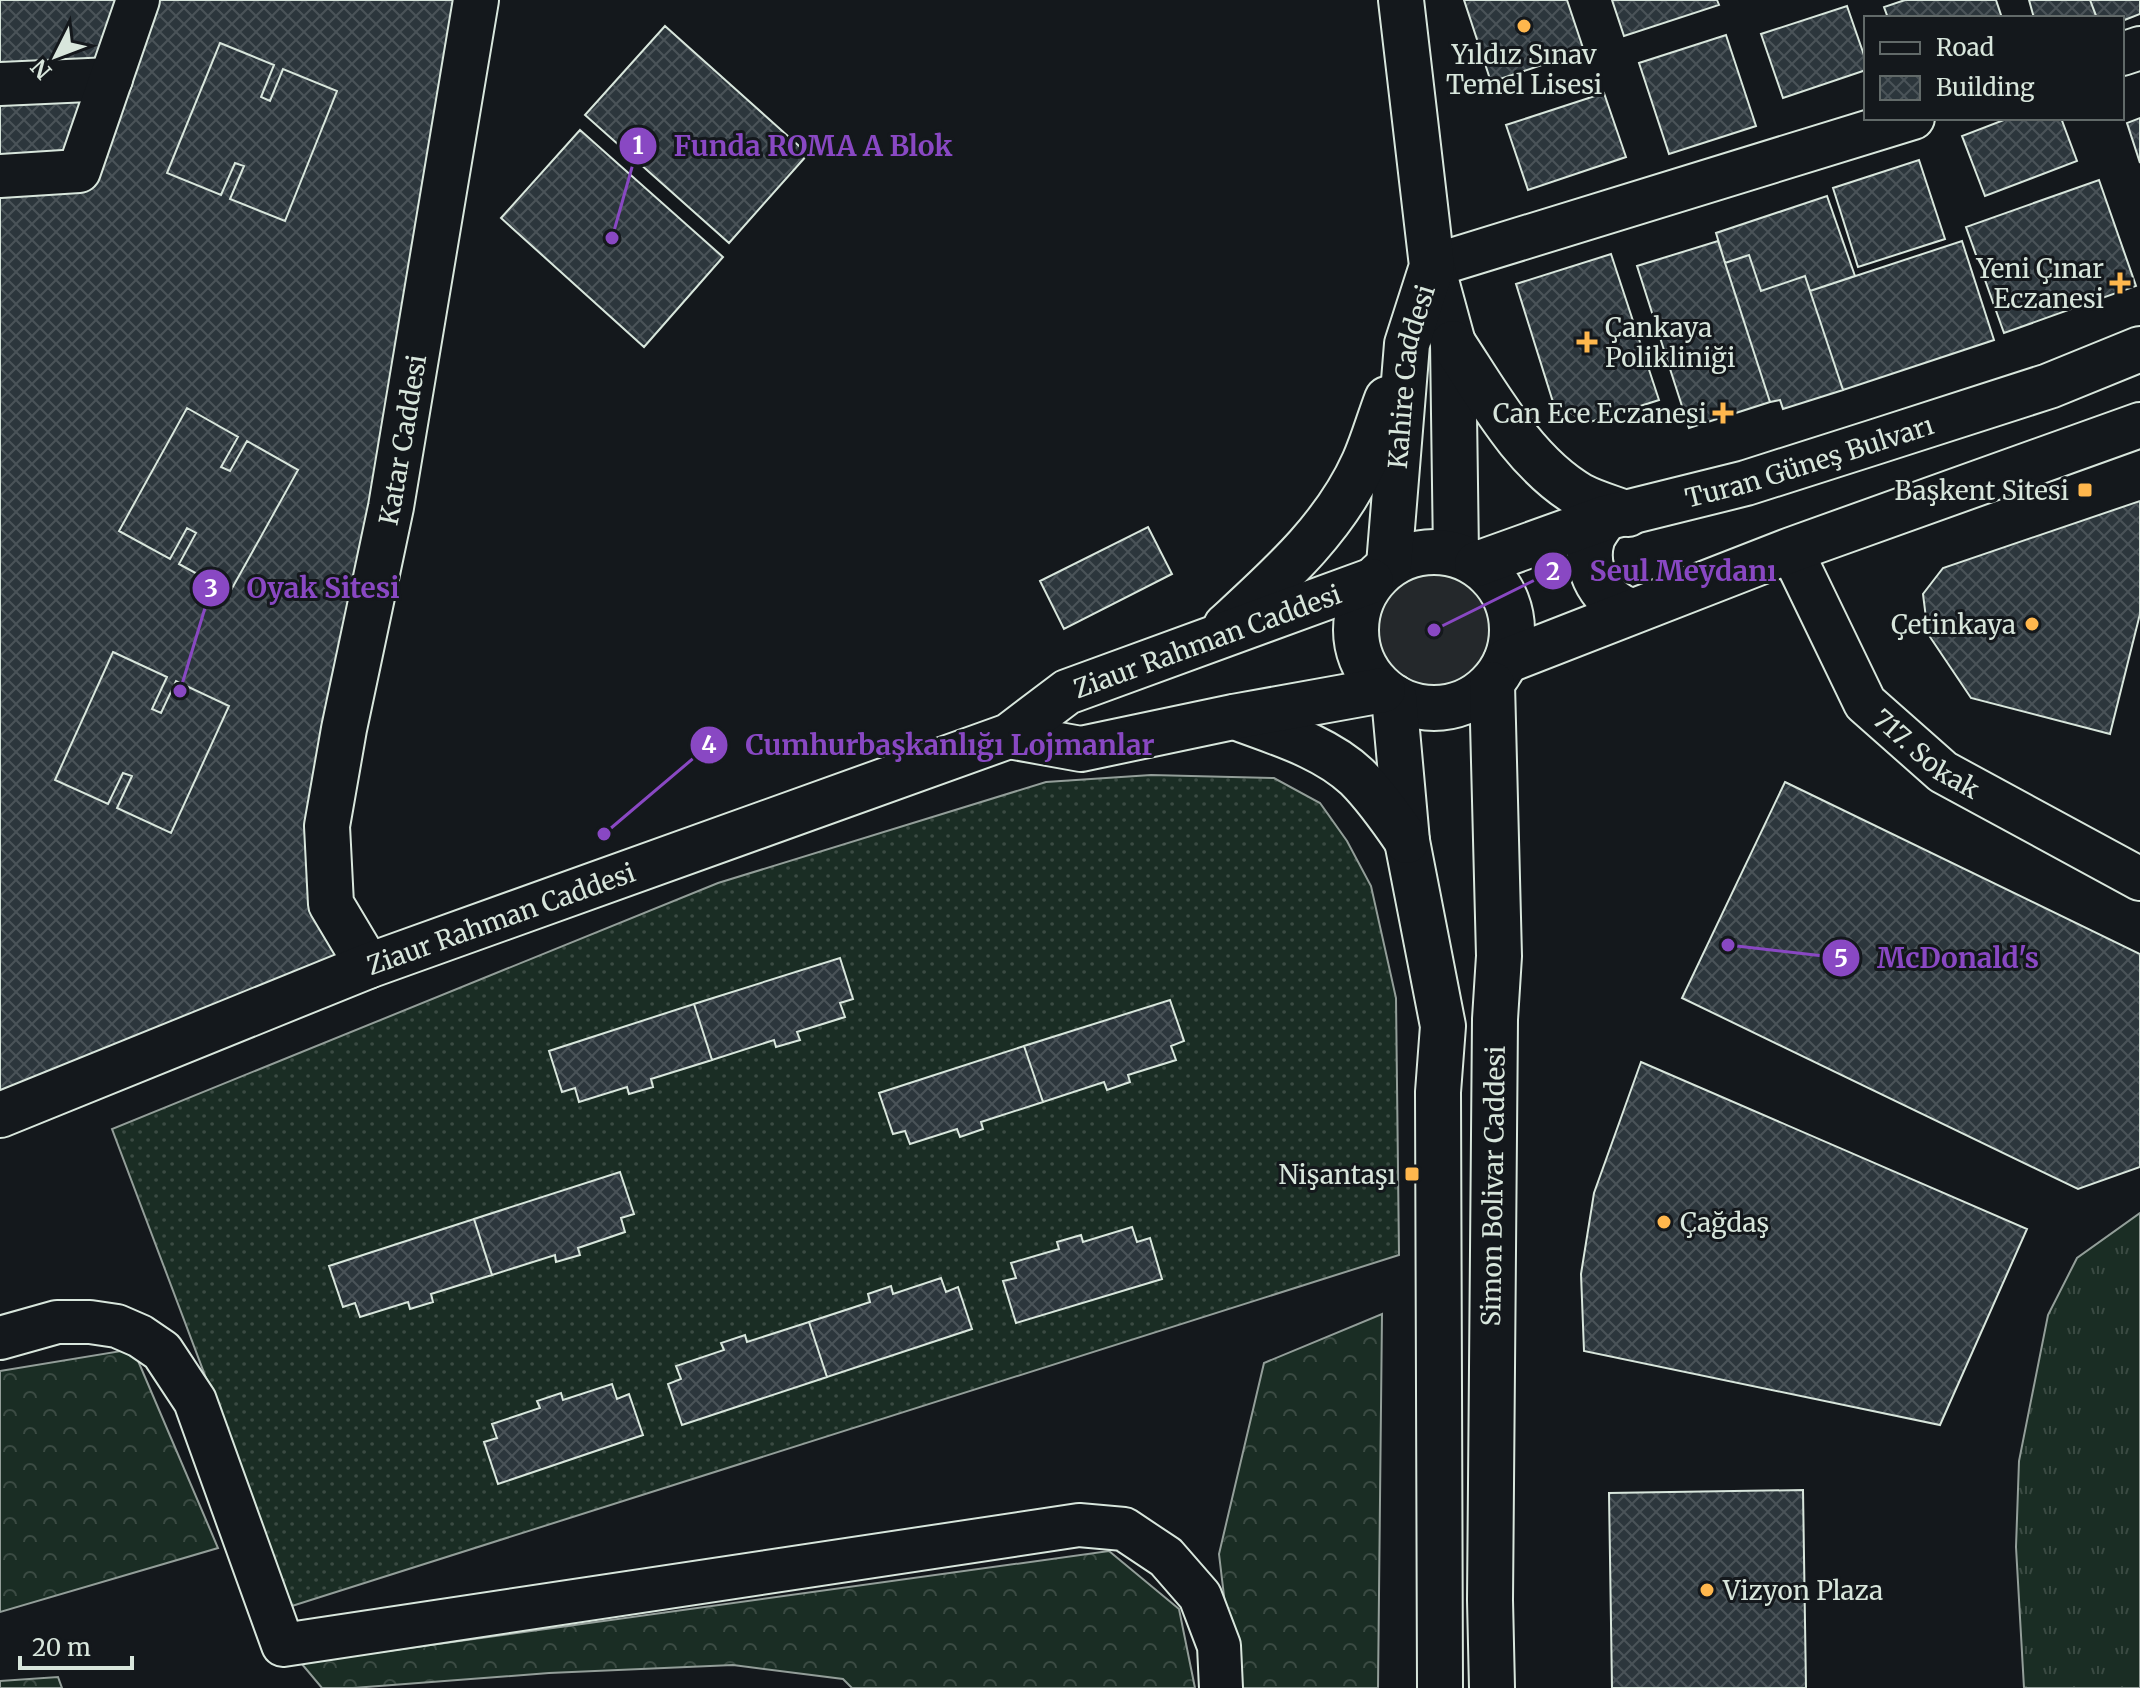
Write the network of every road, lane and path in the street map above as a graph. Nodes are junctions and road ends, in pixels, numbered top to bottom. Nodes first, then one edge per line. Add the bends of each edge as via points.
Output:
1 (138, 0) edge
2 (476, 0) edge
3 (1401, 0) edge
4 (111, 79) junction
5 (0, 84) edge
6 (1906, 120) edge
7 (0, 176) edge
8 (1432, 266) junction
9 (1453, 343) junction
10 (1407, 344) junction
11 (2140, 349) edge
12 (2140, 425) edge
13 (1617, 516) junction
14 (1791, 550) junction
15 (1467, 559) junction
16 (1380, 573) junction
17 (1631, 611) junction
18 (1211, 641) junction
19 (1499, 672) junction
20 (1388, 694) junction
21 (1233, 717) junction
22 (1009, 736) junction
23 (1407, 841) junction
24 (2140, 879) edge
25 (368, 966) junction
26 (0, 1115) edge
27 (0, 1338) edge
28 (1221, 1688) edge
29 (1440, 1688) edge
30 (1492, 1688) edge

1 - 4 street
2 - 25 main road, Katar Caddesi via 391,507 327,826 331,904
3 - 8 main road, Kahire Caddesi
4 - 5 street
4 - 7 street via 79,171
6 - 8 street
8 - 9 main road
8 - 10 main road, Kahire Caddesi
9 - 13 main road via 1534,458 1581,496
9 - 15 main road
10 - 16 main road, Kahire Caddesi
10 - 18 main road via 1363,464 1328,523
11 - 13 main road, Turan Güneş Bulvarı via 2049,386 1878,441
12 - 14 main road
13 - 15 main road, Turan Güneş Bulvarı
13 - 17 main road via 1592,540 1590,562 1601,590
14 - 17 main road
14 - 24 street, 717. Sokak via 1865,703 1943,772
15 - 16 main road via 1433,551 1410,554
15 - 19 main road via 1497,583 1510,607 1513,634
16 - 18 main road, Ziaur Rahman Caddesi
16 - 20 main road via 1360,602 1355,626 1357,650 1367,672
17 - 19 main road
18 - 22 main road, Ziaur Rahman Caddesi via 1067,692
19 - 20 main road via 1473,699 1451,707 1427,709
19 - 30 main road, Simon Bolivar Caddesi
20 - 21 main road, Ziaur Rahman Caddesi
20 - 23 main road, Simon Bolivar Caddesi
21 - 22 main road, Ziaur Rahman Caddesi via 1081,749
21 - 23 main road via 1308,744 1356,776
22 - 25 main road, Ziaur Rahman Caddesi
23 - 29 main road, Simon Bolivar Caddesi via 1443,1026 1438,1092
25 - 26 main road, Ziaur Rahman Caddesi
27 - 28 street via 57,1322 90,1322 117,1326 162,1351 195,1401 283,1645 1079,1525 1124,1529 1166,1557 1200,1596 1219,1646

